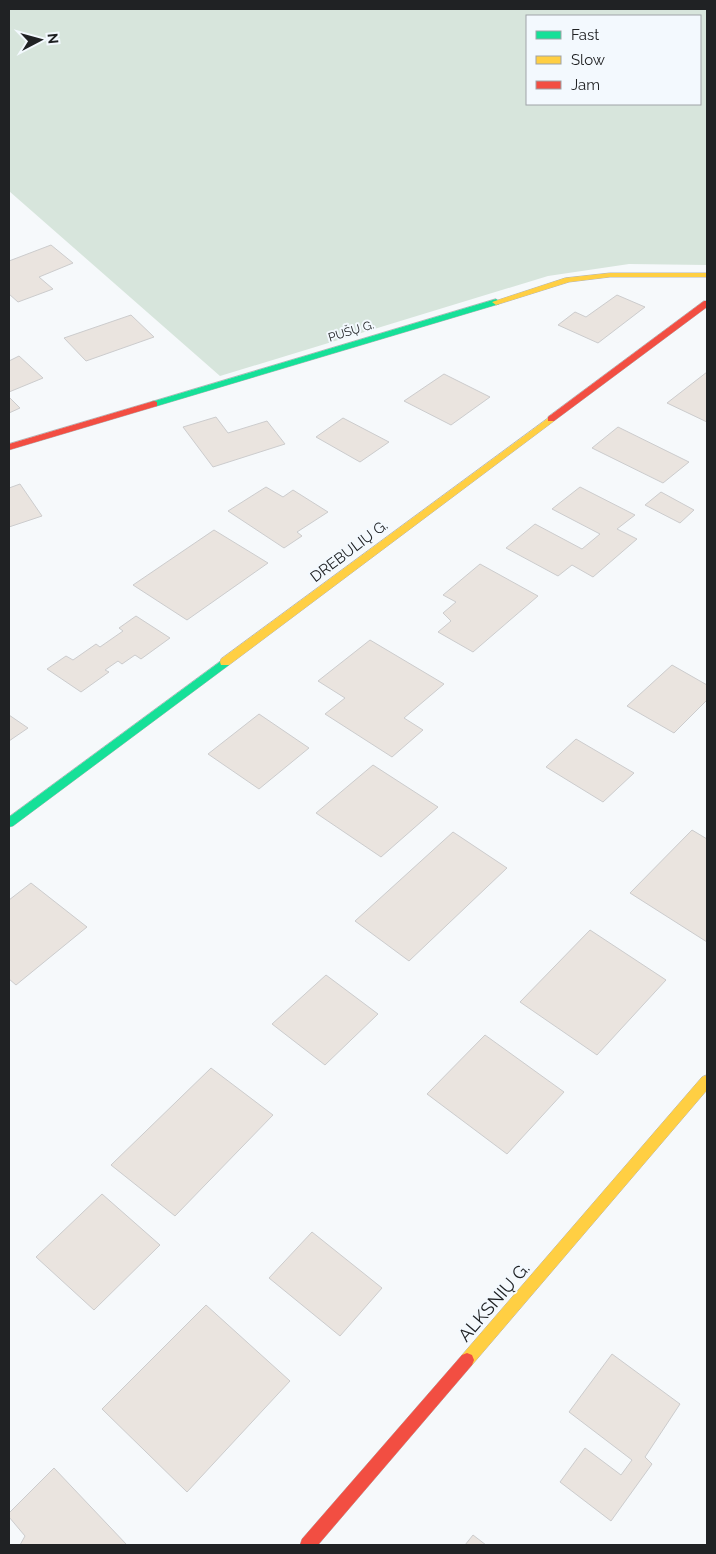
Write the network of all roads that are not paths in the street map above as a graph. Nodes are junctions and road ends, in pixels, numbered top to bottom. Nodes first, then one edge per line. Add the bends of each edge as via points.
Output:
1 (707, 274) edge
2 (707, 303) edge
3 (9, 447) edge
4 (9, 823) edge
5 (707, 1081) edge
6 (308, 1545) edge

1 - 3 street, PUŠŲ G. via 610,275 568,280
2 - 4 street, DREBULIŲ G.
5 - 6 street, ALKSNIŲ G.

